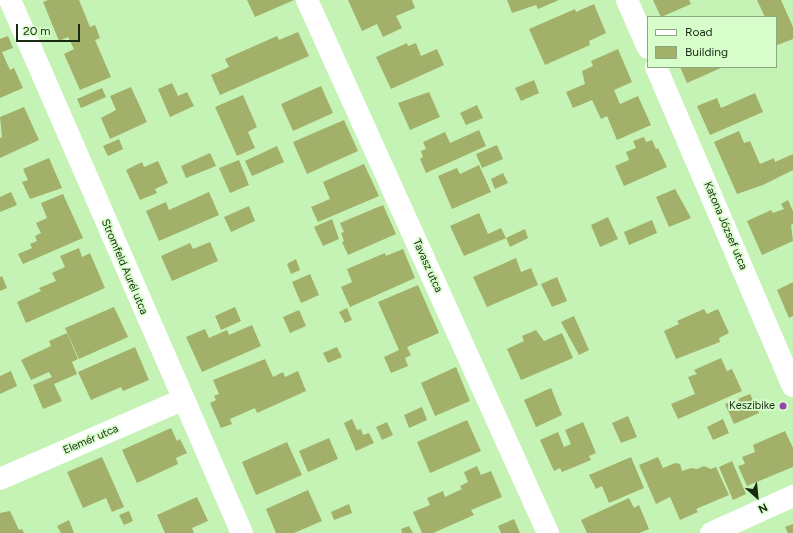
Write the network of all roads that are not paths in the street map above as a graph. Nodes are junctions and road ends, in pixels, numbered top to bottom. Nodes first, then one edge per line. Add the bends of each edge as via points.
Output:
1 (10, 0) edge
2 (307, 0) edge
3 (627, 0) edge
4 (647, 46) edge
5 (656, 68) edge
6 (793, 386) edge
7 (182, 400) junction
8 (0, 479) edge
9 (793, 496) edge
10 (242, 533) edge
11 (548, 533) edge
12 (711, 533) edge

1 - 7 street, Stromfeld Aurél utca
2 - 11 street, Tavasz utca
3 - 4 street
5 - 6 street, Katona József utca
7 - 8 street, Elemér utca
7 - 10 street, Stromfeld Aurél utca
9 - 12 street

